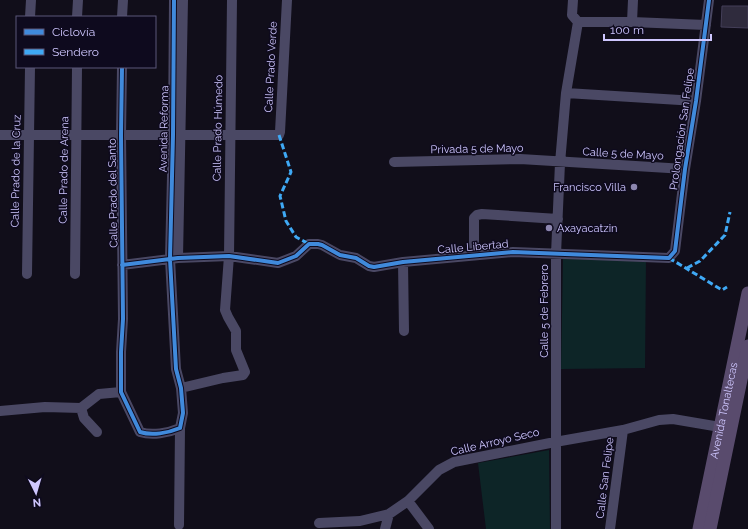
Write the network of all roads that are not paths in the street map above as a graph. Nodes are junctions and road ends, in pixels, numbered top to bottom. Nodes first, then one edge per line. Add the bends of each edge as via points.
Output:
1 (31, 0) edge
2 (78, 0) edge
3 (123, 0) edge
4 (174, 0) edge
5 (183, 0) edge
6 (232, 0) edge
7 (287, 0) edge
8 (573, 0) edge
9 (633, 0) edge
10 (709, 0) edge
11 (30, 16) edge
12 (77, 16) edge
13 (122, 16) edge
14 (578, 22) junction
15 (632, 22) junction
16 (706, 25) junction
17 (30, 68) edge
18 (77, 68) edge
19 (122, 68) edge
20 (566, 93) junction
21 (696, 101) junction
22 (0, 134) edge
23 (29, 135) junction
24 (76, 135) junction
25 (121, 135) junction
26 (177, 135) junction
27 (230, 136) junction
28 (394, 162) dead end
29 (560, 163) junction
30 (685, 169) junction
31 (558, 219) junction
32 (556, 254) junction
33 (474, 255) junction
34 (229, 256) junction
35 (174, 258) junction
36 (669, 258) joint
37 (403, 262) junction
38 (122, 265) junction
39 (27, 274) dead end
40 (75, 274) dead end
41 (748, 293) edge
42 (404, 331) dead end
43 (748, 346) edge
44 (181, 388) junction
45 (121, 392) junction
46 (81, 408) junction
47 (0, 411) edge
48 (720, 427) junction
49 (180, 428) junction
50 (623, 430) junction
51 (97, 432) dead end
52 (555, 442) junction
53 (408, 501) junction
54 (389, 514) junction
55 (319, 523) dead end
56 (180, 525) dead end
57 (360, 525) edge
58 (385, 529) edge
59 (429, 529) edge
60 (556, 529) edge
61 (610, 529) edge
62 (699, 529) edge
63 (710, 529) edge

1 - 11 street
2 - 12 street
3 - 13 street
4 - 26 street, Avenida Reforma
5 - 26 street, Avenida Reforma
6 - 27 street, Calle Prado Húmedo
7 - 27 street, Calle Prado Verde via 280,132 278,135
8 - 14 street, Calle 5 de Febrero via 572,15
9 - 15 street
10 - 16 street, Prolongación San Felipe
14 - 15 street
14 - 20 street, Calle 5 de Febrero
15 - 16 street
16 - 21 street, Prolongación San Felipe
17 - 23 street, Calle Prado de la Cruz
18 - 24 street, Calle Prado de Arena
19 - 25 street, Calle Prado del Santo
20 - 21 street
20 - 29 street, Calle 5 de Febrero
21 - 30 street, Prolongación San Felipe
22 - 23 street
23 - 24 street
23 - 39 street, Calle Prado de la Cruz
24 - 25 street
24 - 40 street, Calle Prado de Arena
25 - 26 street
25 - 38 street, Calle Prado del Santo
26 - 27 street
26 - 35 street, Avenida Reforma
27 - 34 street, Calle Prado Húmedo
28 - 29 street, Privada 5 de Mayo via 520,159
29 - 30 street, Calle 5 de Mayo
29 - 31 street, Calle 5 de Febrero
30 - 36 street, Prolongación San Felipe via 675,251
31 - 32 street, Calle 5 de Febrero
31 - 33 street, Calle Libertad via 477,215 474,218
32 - 33 street, Calle Libertad via 513,252
32 - 36 street, Calle Libertad
32 - 52 street, Calle 5 de Febrero
33 - 37 street, Calle Libertad
34 - 35 street
34 - 37 street, Calle Libertad via 280,263 296,256 309,244 322,244 340,255 356,258 369,266
34 - 44 street, Calle Prado Húmedo via 226,310 236,331 236,350 245,374
35 - 38 street
35 - 44 street, Avenida Reforma via 176,369
37 - 42 street
38 - 45 street, Calle Prado del Santo
41 - 48 main road, Avenida Tonaltecas
43 - 63 main road, Avenida Tonaltecas
44 - 49 street, Avenida Reforma via 183,413
45 - 46 street via 99,394
45 - 49 street via 140,432 161,433
46 - 47 street via 45,407
46 - 51 street via 84,418
48 - 50 street, Calle Arroyo Seco via 666,419
48 - 62 main road, Avenida Tonaltecas
49 - 56 street, Avenida Reforma
50 - 52 street, Calle Arroyo Seco
50 - 61 street, Calle San Felipe
52 - 53 street, Calle Arroyo Seco via 454,462 439,470
52 - 60 street, Calle 5 de Febrero
53 - 54 street, Calle Arroyo Seco
53 - 59 street
54 - 57 street, Calle Arroyo Seco
54 - 58 street
55 - 57 street, Calle Arroyo Seco

